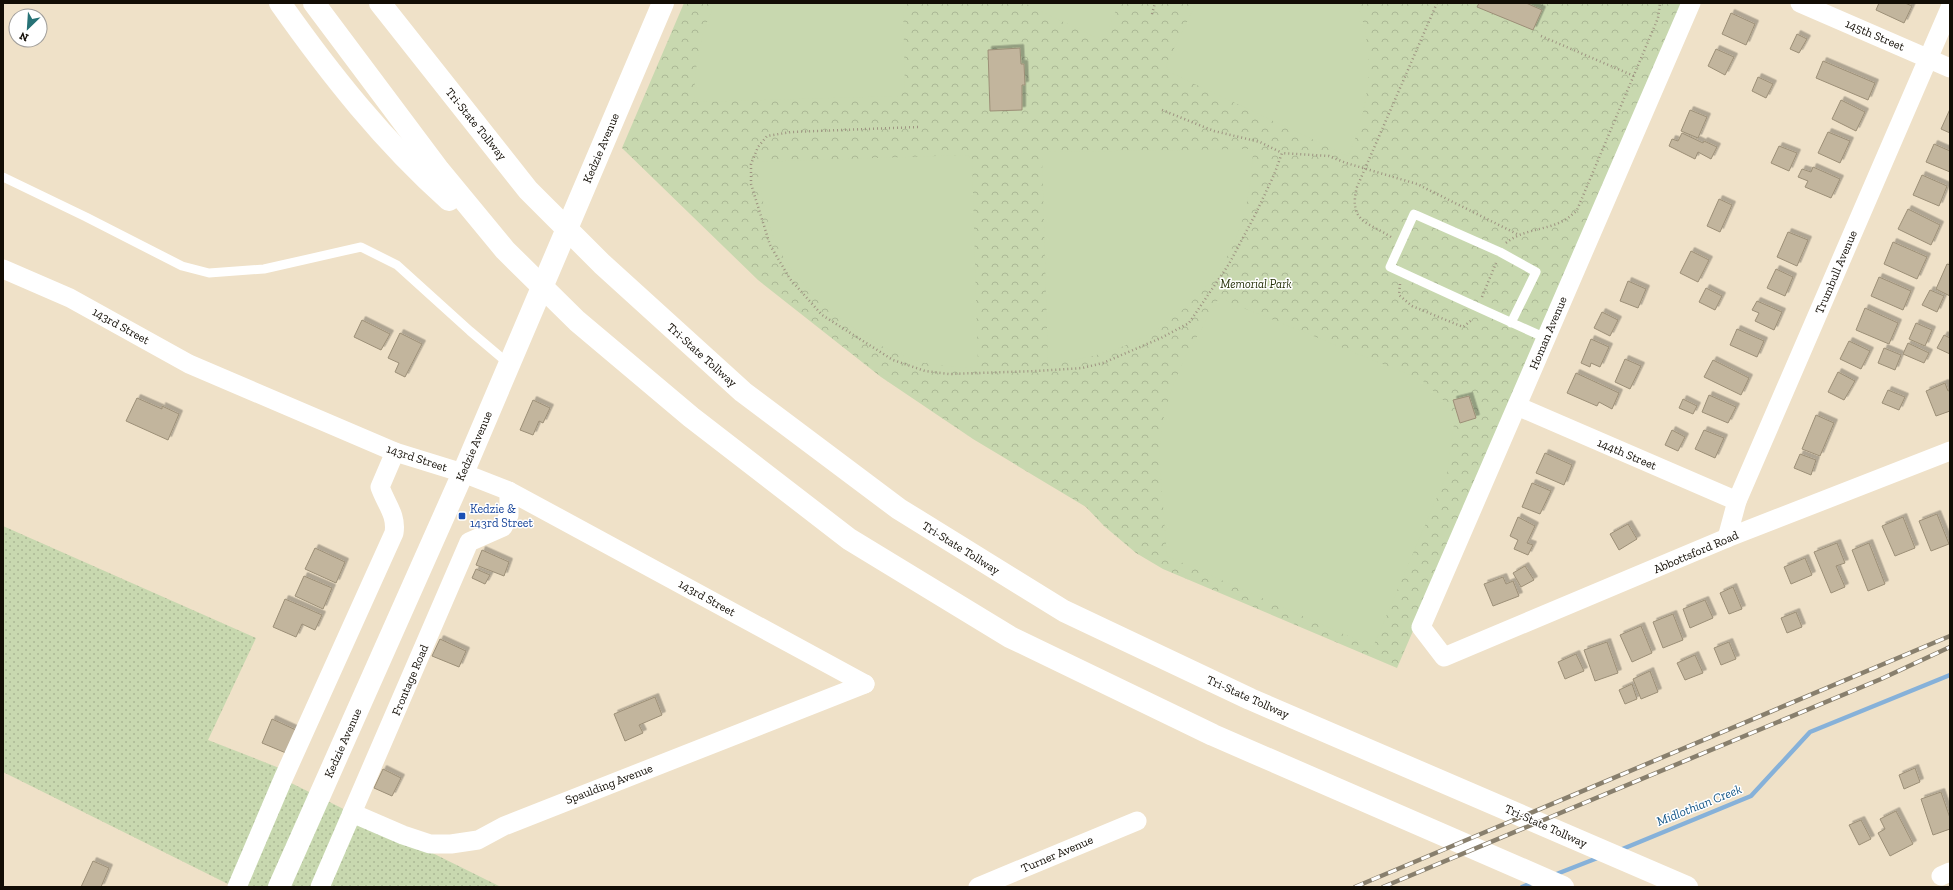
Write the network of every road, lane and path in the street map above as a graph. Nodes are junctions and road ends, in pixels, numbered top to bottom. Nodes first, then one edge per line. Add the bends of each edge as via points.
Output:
1 (280, 3) edge
2 (314, 3) edge
3 (663, 3) edge
4 (1155, 3) edge
5 (1437, 3) edge
6 (1660, 3) edge
7 (1690, 3) edge
8 (1800, 3) edge
9 (381, 4) edge
10 (1950, 8) edge
11 (1152, 14) dead end
12 (1541, 36) dead end
13 (1928, 58) junction
14 (1950, 68) edge
15 (1634, 76) junction
16 (1162, 110) dead end
17 (918, 127) dead end
18 (1282, 152) junction
19 (1365, 169) junction
20 (3, 177) edge
21 (1519, 235) junction
22 (1400, 244) junction
23 (505, 250) junction
24 (1500, 252) junction
25 (3, 269) edge
26 (1404, 274) junction
27 (1477, 308) junction
28 (1511, 323) junction
29 (1546, 338) junction
30 (509, 364) junction
31 (1517, 406) junction
32 (1950, 451) edge
33 (394, 452) junction
34 (463, 473) junction
35 (509, 491) junction
36 (1737, 501) junction
37 (1727, 538) junction
38 (1444, 657) joint
39 (865, 684) joint
40 (352, 813) junction
41 (1137, 821) dead end
42 (237, 887) edge
43 (279, 887) edge
44 (320, 887) edge
45 (978, 887) edge
46 (1563, 887) edge
47 (1687, 887) edge

1 - 23 main road via 373,125 437,190
2 - 23 main road via 434,164
3 - 30 main road, Kedzie Avenue
4 - 11 path
5 - 19 path
6 - 15 path via 1658,18
7 - 29 street, Homan Avenue
8 - 13 street, 145th Street
9 - 47 main road, Tri-State Tollway via 528,190 602,264 742,392 900,509 1057,607 1250,699
10 - 13 street, Trumbull Avenue
12 - 15 path
13 - 14 street, 145th Street
13 - 36 street, Trumbull Avenue
15 - 21 path via 1577,210 1561,223
16 - 18 path via 1214,131 1260,142
17 - 18 path via 791,132 767,136 758,147 751,164 751,184 770,245 790,279 822,315 893,360 949,374 1037,371 1089,366 1118,357 1190,323 1229,264 1258,209
18 - 19 path via 1329,156
19 - 21 path via 1417,184
19 - 22 path via 1355,198 1356,210 1362,221
20 - 30 lane via 182,266 209,273 264,269 361,247 397,265
21 - 24 path via 1507,243
22 - 24 lane via 1414,214
22 - 26 lane via 1390,267
23 - 46 main road via 576,321 692,417 849,539 990,625 1213,735
24 - 27 path
24 - 28 lane via 1536,272
25 - 33 street, 143rd Street via 70,298 189,364
26 - 27 lane
26 - 27 path via 1399,295 1412,306 1463,327 1473,319
27 - 28 lane
28 - 29 lane
29 - 31 street, Homan Avenue
30 - 34 main road, Kedzie Avenue
31 - 36 street, 144th Street
31 - 38 street, Homan Avenue via 1421,628
32 - 37 street, Abbottsford Road
33 - 34 street, 143rd Street
33 - 42 street via 380,487 393,512 396,524 394,533
34 - 35 street, 143rd Street
34 - 43 main road, Kedzie Avenue
35 - 39 street, 143rd Street
35 - 40 street, Frontage Road via 509,515 503,527 469,542
36 - 37 street, Trumbull Avenue
37 - 38 street, Abbottsford Road
39 - 40 street, Spaulding Avenue via 504,826 478,840 430,844
40 - 44 street, Frontage Road
41 - 45 street, Turner Avenue

